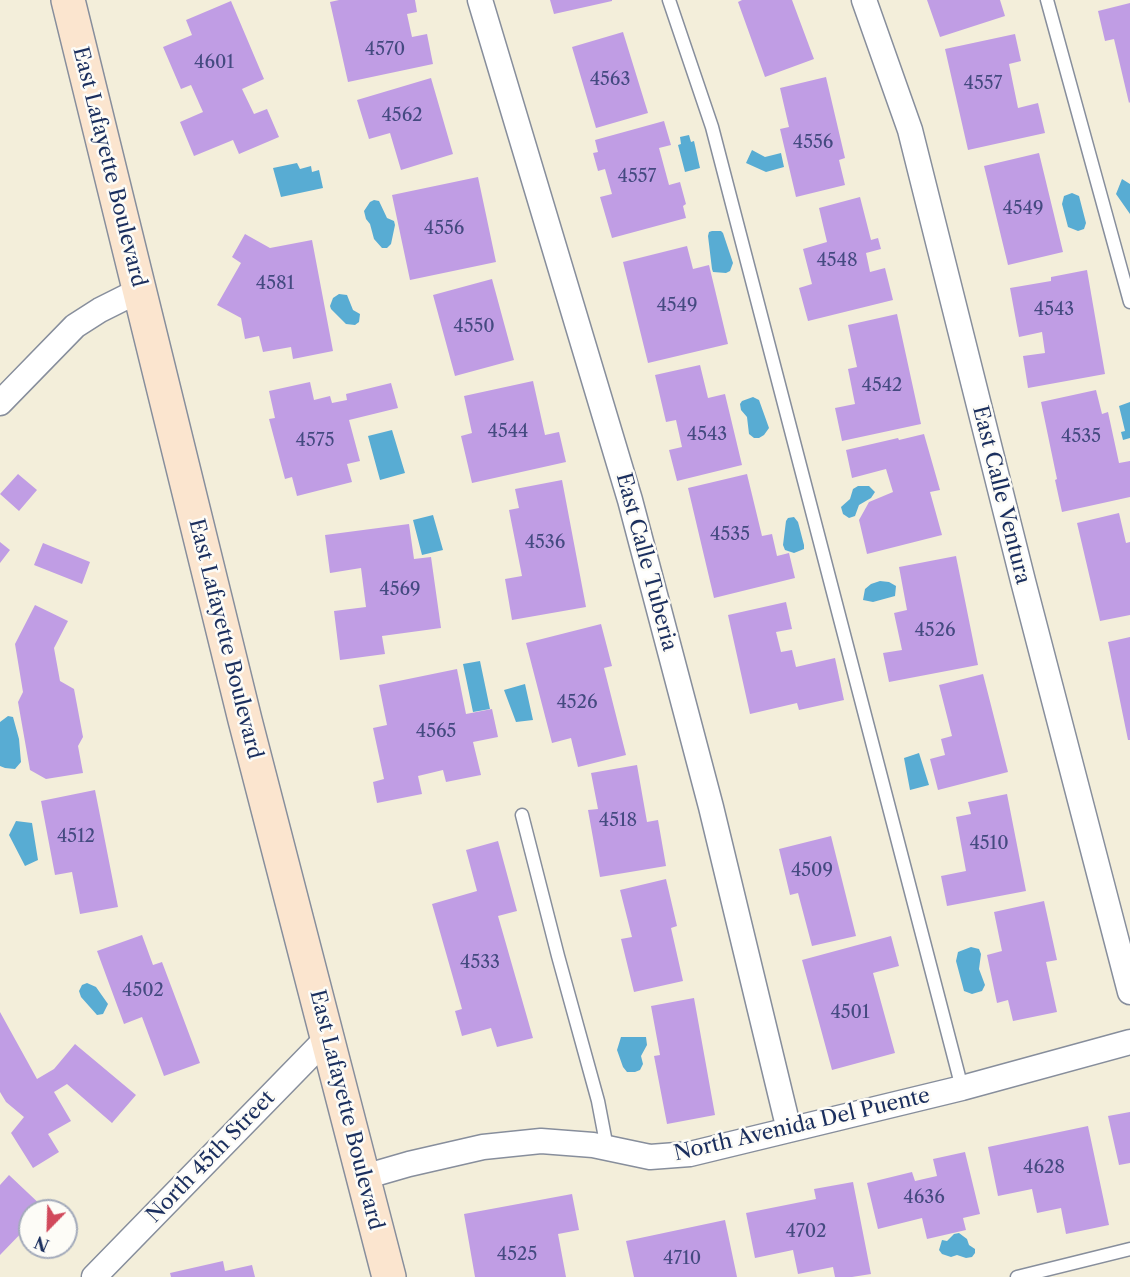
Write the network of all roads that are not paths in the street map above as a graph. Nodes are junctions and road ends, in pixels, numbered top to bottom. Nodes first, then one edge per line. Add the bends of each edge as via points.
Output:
1 (68, 0) edge
2 (480, 0) edge
3 (669, 0) edge
4 (864, 0) edge
5 (1047, 0) edge
6 (140, 290) junction
7 (1130, 302) edge
8 (0, 402) edge
9 (522, 815) dead end
10 (1130, 992) edge
11 (328, 1037) junction
12 (1130, 1042) edge
13 (962, 1088) junction
14 (789, 1130) junction
15 (607, 1148) junction
16 (364, 1177) junction
17 (1130, 1249) edge
18 (94, 1277) edge
19 (389, 1277) edge
20 (1017, 1277) edge

1 - 6 street, East Lafayette Boulevard
2 - 14 street, East Calle Tuberia via 630,500 711,807
3 - 13 lane via 712,127
4 - 10 street, East Calle Ventura via 910,130
5 - 7 lane
6 - 8 street via 75,326
6 - 11 street, East Lafayette Boulevard via 245,720
9 - 15 lane
11 - 16 street, East Lafayette Boulevard
11 - 18 street, North 45th Street
12 - 13 street, North Avenida Del Puente
13 - 14 street, North Avenida Del Puente
14 - 15 street, North Avenida Del Puente via 690,1154 650,1157
15 - 16 street, North Avenida Del Puente via 541,1142 483,1148
16 - 19 street, East Lafayette Boulevard
17 - 20 lane

